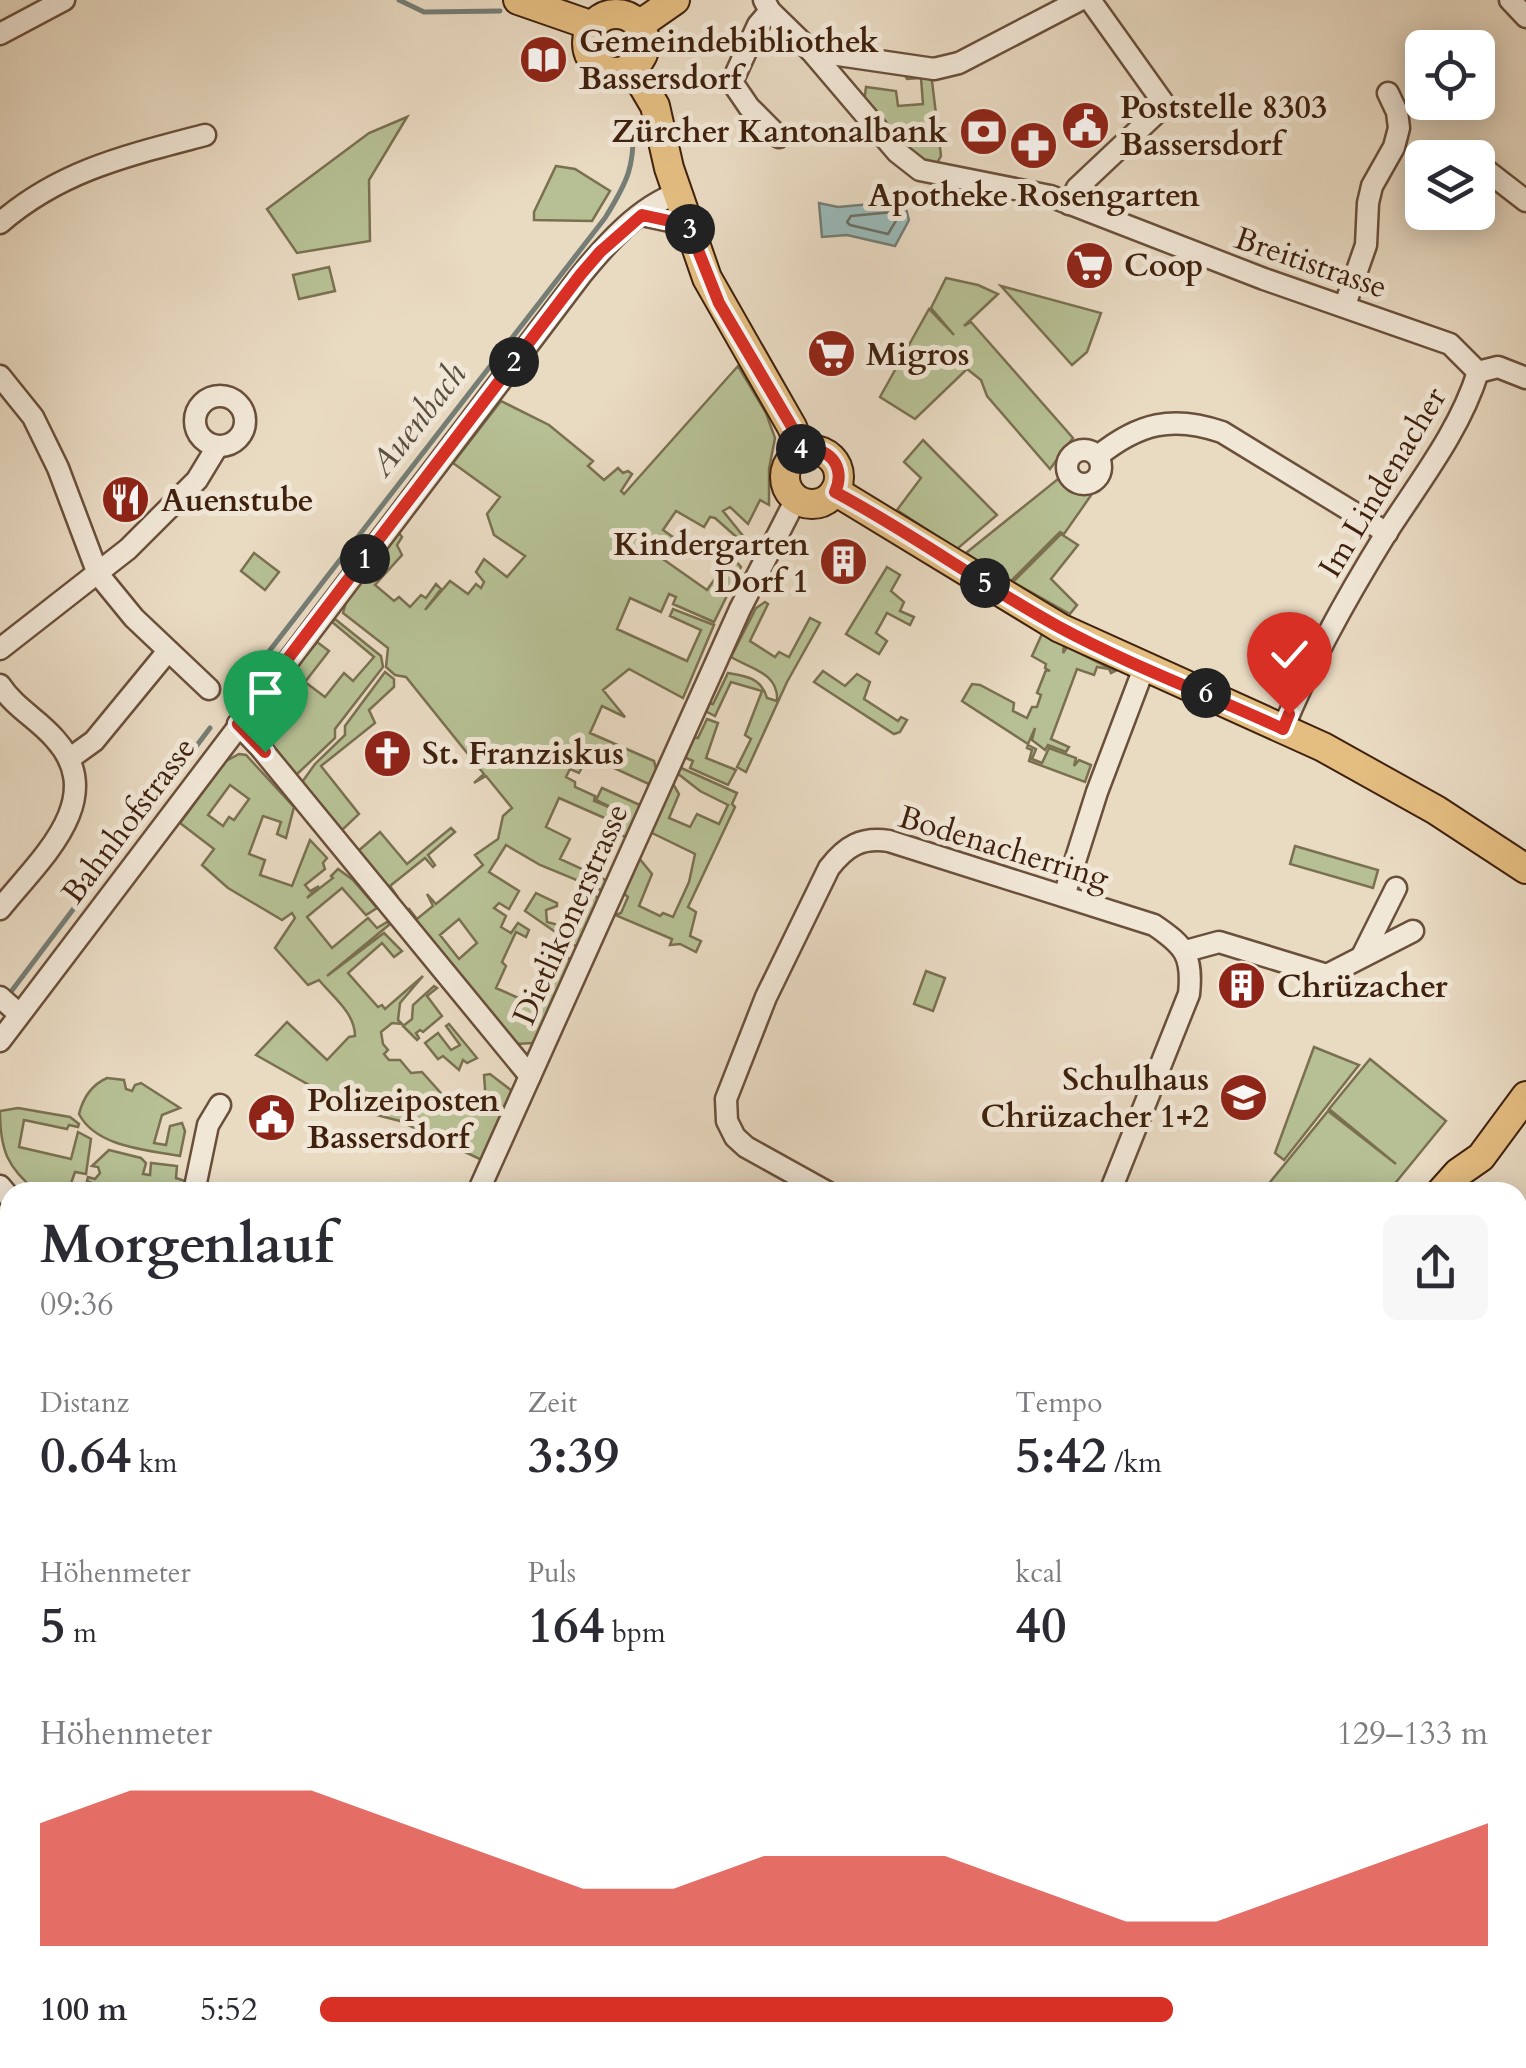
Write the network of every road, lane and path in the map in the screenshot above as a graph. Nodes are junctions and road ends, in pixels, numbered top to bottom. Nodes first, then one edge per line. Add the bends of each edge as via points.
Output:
1 (64, 0) edge
2 (518, 0) edge
3 (675, 0) edge
4 (1080, 0) edge
5 (1090, 0) edge
6 (1510, 0) edge
7 (767, 5) edge
8 (1526, 17) edge
9 (639, 25) junction
10 (592, 26) junction
11 (0, 34) edge
12 (811, 51) junction
13 (632, 67) junction
14 (1388, 93) dead end
15 (205, 135) dead end
16 (779, 138) dead end
17 (1495, 178) edge
18 (678, 193) junction
19 (1526, 201) edge
20 (1068, 204) junction
21 (642, 215) junction
22 (0, 223) edge
23 (688, 225) junction
24 (1345, 305) junction
25 (1478, 372) junction
26 (0, 376) edge
27 (1526, 378) edge
28 (218, 447) dead end
29 (802, 451) junction
30 (1098, 456) dead end
31 (835, 492) junction
32 (796, 499) junction
33 (1387, 533) junction
34 (98, 574) junction
35 (0, 649) edge
36 (168, 651) junction
37 (1144, 668) junction
38 (0, 686) edge
39 (209, 689) dead end
40 (238, 724) junction
41 (1283, 729) junction
42 (69, 759) junction
43 (1526, 869) edge
44 (1396, 888) dead end
45 (1064, 896) junction
46 (0, 908) edge
47 (1413, 931) dead end
48 (1186, 952) junction
49 (1363, 954) junction
50 (9, 1005) edge
51 (0, 1041) edge
52 (530, 1076) junction
53 (1526, 1096) edge
54 (220, 1105) dead end
55 (1481, 1157) junction
56 (196, 1182) edge
57 (482, 1182) edge
58 (805, 1182) edge
59 (1114, 1182) edge
60 (1450, 1182) edge
61 (1475, 1182) edge

1 - 11 street
2 - 10 main road
3 - 9 main road
4 - 12 street via 958,64 934,69
5 - 20 street via 1165,105
6 - 8 street
7 - 12 street
7 - 16 street via 732,82
9 - 10 main road via 616,14
9 - 13 main road via 644,51
10 - 13 main road via 588,51 598,65 616,72
12 - 20 street, Breitistrasse via 920,170
13 - 18 main road via 655,106
14 - 24 street via 1399,128 1372,186 1366,245
15 - 22 street via 82,171 44,189
17 - 19 street
18 - 21 street, Bahnhofstrasse
18 - 23 main road
20 - 24 street, Breitistrasse
21 - 23 street
21 - 40 street, Bahnhofstrasse via 581,274
23 - 29 main road via 719,303
24 - 25 street, Breitistrasse via 1450,344
25 - 27 street via 1498,367
25 - 33 street, Im Lindenacher
26 - 34 street via 33,418 58,468
28 - 34 street via 197,480
29 - 31 main road via 819,450 833,459 840,475
29 - 32 main road via 784,478
30 - 33 street via 1134,432 1194,423 1222,432
31 - 32 main road via 818,504
31 - 37 main road via 1006,597
32 - 52 street, Dietlikonerstrasse
33 - 41 street, Im Lindenacher via 1304,678
34 - 35 street
34 - 36 street
36 - 39 street
36 - 42 street via 94,741
37 - 41 main road
37 - 45 street
38 - 42 street
40 - 50 street, Bahnhofstrasse
40 - 52 street
41 - 43 main road via 1436,810
42 - 46 street via 77,792 69,819
44 - 49 street
45 - 48 street, Bodenacherring via 1154,925
45 - 58 street, Bodenacherring via 890,841 872,838 841,852 766,996 725,1110 746,1147
47 - 49 street
48 - 49 street via 1219,942 1328,975
48 - 59 street via 1189,994
50 - 51 street, Bahnhofstrasse
52 - 57 street, Dietlikonerstrasse
53 - 55 main road
54 - 56 street via 208,1125
55 - 60 main road
55 - 61 main road

